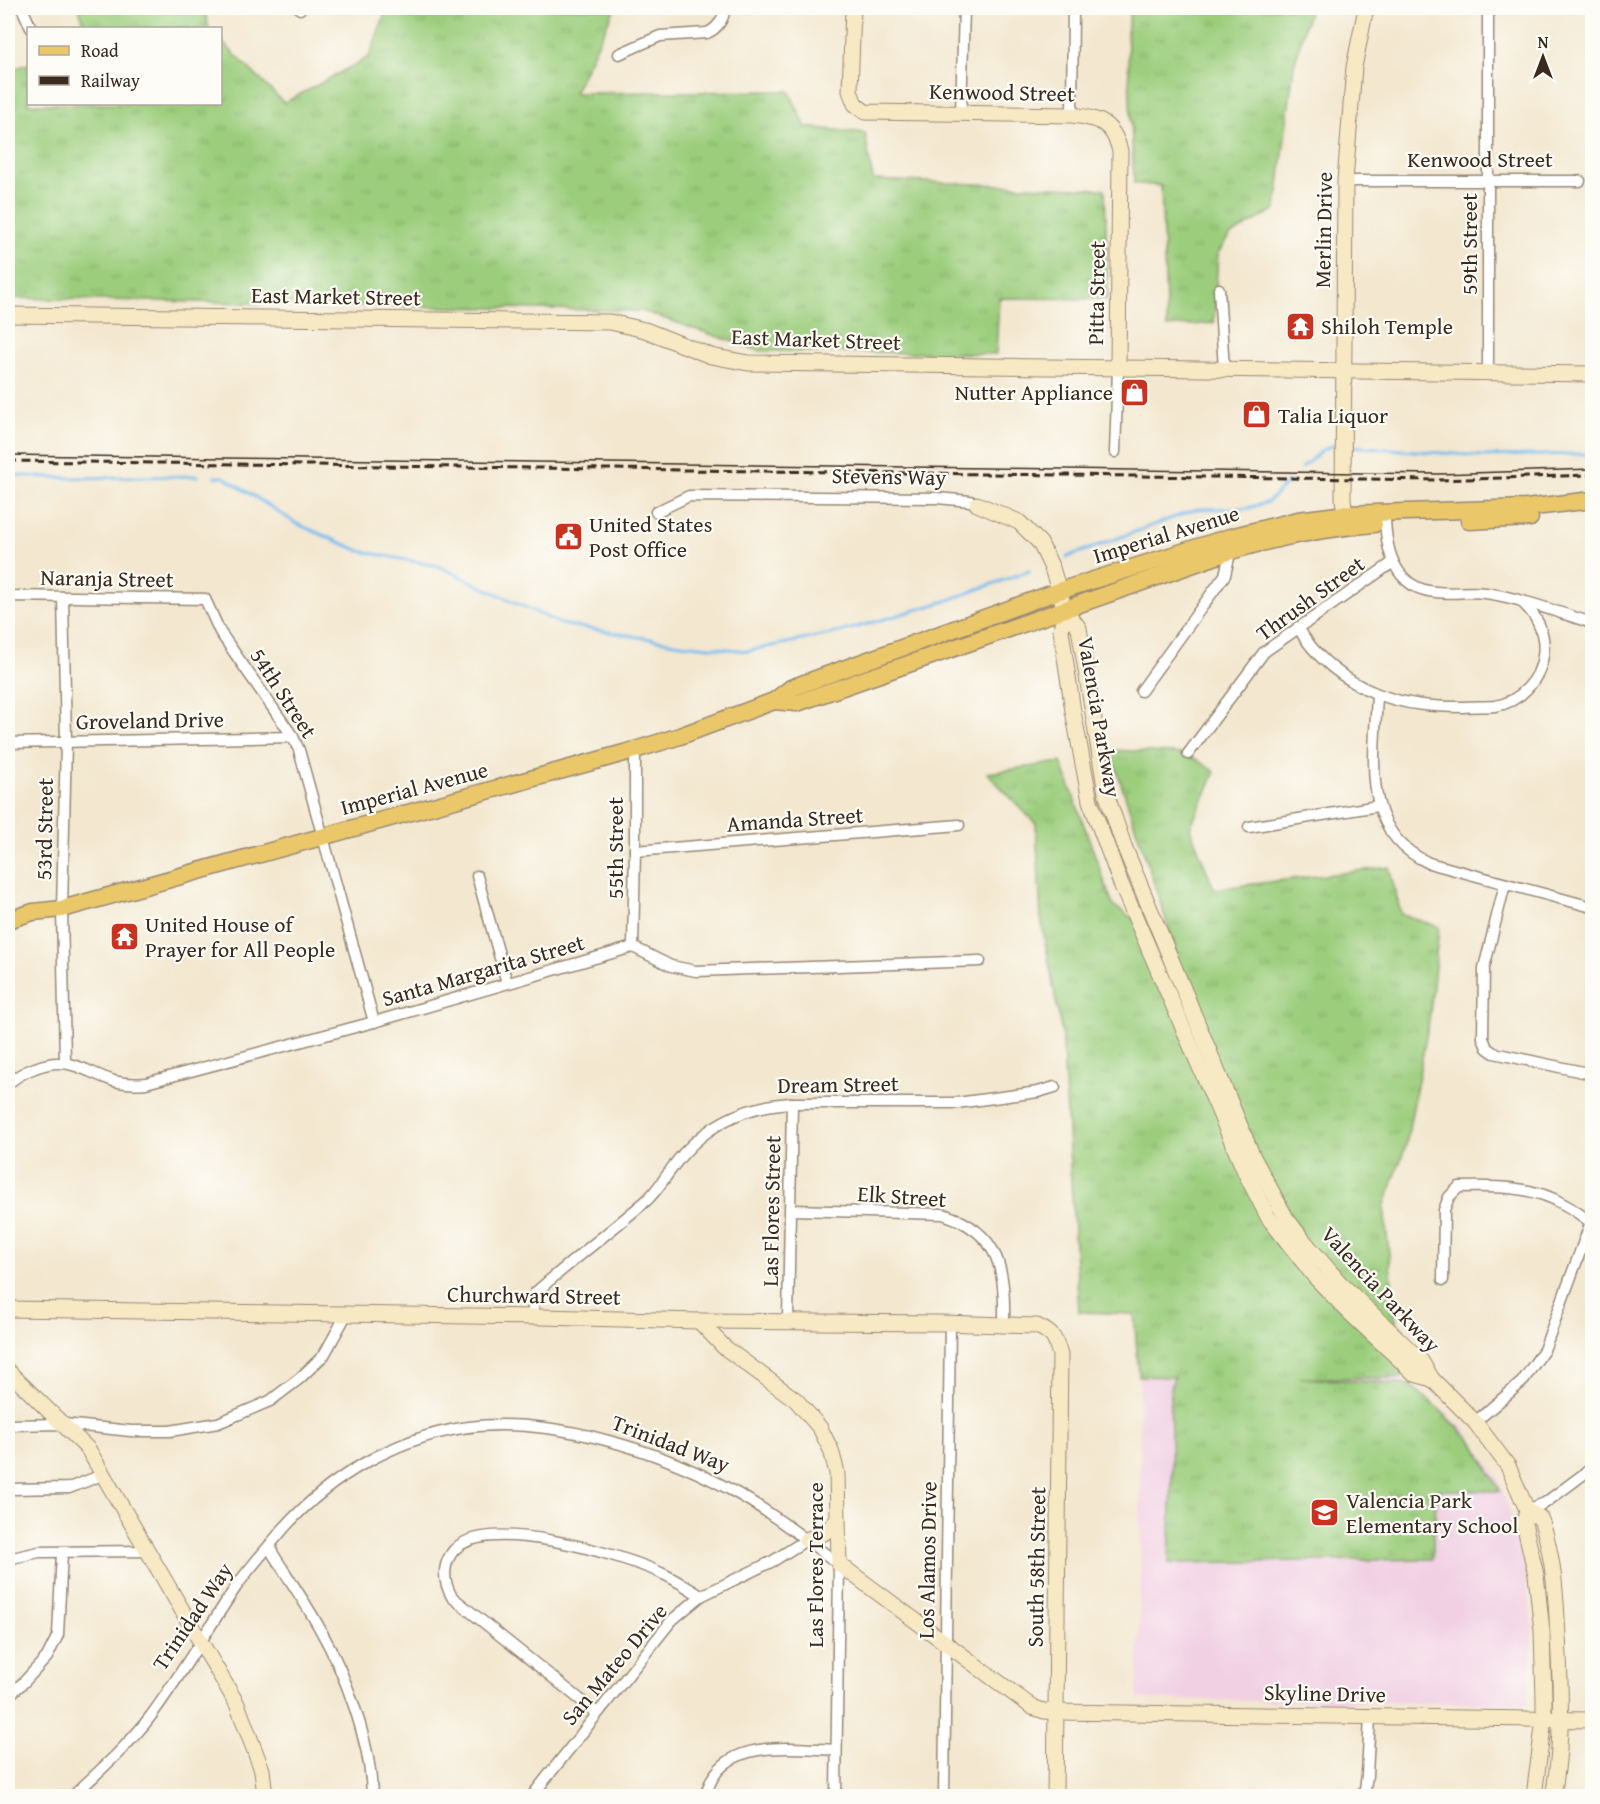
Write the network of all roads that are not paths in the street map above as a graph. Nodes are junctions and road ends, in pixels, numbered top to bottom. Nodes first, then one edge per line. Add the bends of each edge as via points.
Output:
1 (22, 8) edge
2 (724, 8) edge
3 (853, 8) edge
4 (964, 8) edge
5 (1073, 8) edge
6 (1366, 8) edge
7 (1488, 8) edge
8 (31, 27) edge
9 (619, 54) dead end
10 (961, 114) junction
11 (1072, 115) junction
12 (1115, 135) joint
13 (1345, 181) junction
14 (1580, 181) dead end
15 (1489, 182) junction
16 (1218, 289) dead end
17 (8, 315) edge
18 (1118, 368) junction
19 (1224, 370) junction
20 (1344, 371) junction
21 (1488, 373) junction
22 (1593, 374) edge
23 (1115, 452) dead end
24 (1593, 500) edge
25 (977, 504) joint
26 (1593, 511) edge
27 (656, 512) dead end
28 (1385, 518) junction
29 (1347, 520) junction
30 (1231, 544) junction
31 (1392, 563) junction
32 (1059, 591) junction
33 (8, 596) edge
34 (63, 597) junction
35 (205, 599) joint
36 (1523, 603) junction
37 (1065, 610) junction
38 (1593, 623) edge
39 (1298, 627) junction
40 (1141, 691) dead end
41 (1377, 694) junction
42 (774, 701) junction
43 (293, 736) junction
44 (66, 741) junction
45 (8, 743) edge
46 (635, 750) junction
47 (1188, 754) dead end
48 (1378, 807) junction
49 (959, 825) dead end
50 (1249, 827) dead end
51 (322, 836) junction
52 (635, 850) junction
53 (477, 876) dead end
54 (1505, 884) junction
55 (1593, 907) edge
56 (62, 909) junction
57 (8, 920) edge
58 (8, 930) edge
59 (633, 947) junction
60 (980, 961) dead end
61 (507, 983) junction
62 (374, 1022) junction
63 (64, 1062) junction
64 (1593, 1074) edge
65 (8, 1084) edge
66 (1054, 1087) dead end
67 (792, 1103) junction
68 (792, 1210) junction
69 (1592, 1223) edge
70 (1443, 1280) dead end
71 (8, 1309) edge
72 (346, 1315) junction
73 (532, 1317) junction
74 (699, 1321) junction
75 (788, 1321) junction
76 (950, 1323) junction
77 (1004, 1326) junction
78 (1055, 1339) joint
79 (8, 1371) edge
80 (1475, 1422) junction
81 (64, 1424) junction
82 (8, 1425) edge
83 (1593, 1468) edge
84 (102, 1475) junction
85 (8, 1489) edge
86 (1527, 1510) junction
87 (838, 1520) junction
88 (806, 1540) junction
89 (270, 1545) junction
90 (149, 1551) junction
91 (62, 1552) junction
92 (8, 1559) edge
93 (839, 1564) junction
94 (701, 1596) junction
95 (200, 1643) junction
96 (945, 1644) junction
97 (8, 1695) edge
98 (1057, 1712) junction
99 (597, 1713) junction
100 (1370, 1716) junction
101 (1544, 1719) junction
102 (1562, 1719) junction
103 (1593, 1720) edge
104 (836, 1750) junction
105 (73, 1797) edge
106 (265, 1797) edge
107 (372, 1797) edge
108 (532, 1797) edge
109 (705, 1797) edge
110 (836, 1797) edge
111 (944, 1797) edge
112 (1055, 1797) edge
113 (1364, 1797) edge
114 (1534, 1797) edge
115 (1553, 1797) edge

1 - 8 street
2 - 9 street via 725,14 714,31 660,36
3 - 10 street, Kenwood Street via 851,96 861,110
4 - 10 street
5 - 11 street
6 - 13 street, Merlin Drive via 1354,67
7 - 15 street, 59th Street
10 - 11 street, Kenwood Street
11 - 12 street, Kenwood Street via 1100,121
12 - 18 street, Pitta Street via 1120,151
13 - 15 street, Kenwood Street
13 - 20 street, Merlin Drive
14 - 15 street, Kenwood Street
15 - 21 street, 59th Street
16 - 19 street
17 - 18 street, East Market Street via 598,321 634,326 711,356 748,363
18 - 19 street, East Market Street
18 - 23 street, Pitta Street
19 - 20 street, East Market Street
20 - 21 street, East Market Street
20 - 29 street, Merlin Drive via 1343,499
21 - 22 street, East Market Street
24 - 28 main road, Imperial Avenue
25 - 27 street, Stevens Way via 937,498 689,496
25 - 32 street, Stevens Way via 1019,522 1040,543
26 - 28 main road, Imperial Avenue via 1503,520
28 - 29 main road, Imperial Avenue
28 - 31 street
29 - 30 main road, Imperial Avenue via 1298,520
30 - 32 main road, Imperial Avenue
30 - 37 main road, Imperial Avenue
30 - 40 street via 1225,575
31 - 36 street via 1408,582 1428,591 1487,593
31 - 39 street, Thrush Street
32 - 37 street, Stevens Way
32 - 42 main road, Imperial Avenue via 790,688
33 - 34 street, Naranja Street
34 - 35 street, Naranja Street
34 - 44 street, 53rd Street
35 - 43 street, 54th Street via 220,632
36 - 38 street
36 - 41 street via 1538,622 1544,646 1539,671 1518,697 1494,706 1436,707
37 - 42 main road, Imperial Avenue via 797,703
37 - 80 street, Valencia Parkway via 1061,630 1090,801 1126,895 1246,1174 1268,1217 1315,1277 1415,1374 1432,1380
39 - 41 street via 1327,662
39 - 47 street, Thrush Street via 1264,652
41 - 48 street
42 - 46 main road, Imperial Avenue
43 - 44 street, Groveland Drive
43 - 51 street, 54th Street
44 - 45 street, Groveland Drive
44 - 56 street, 53rd Street
46 - 51 main road, Imperial Avenue
46 - 52 street, 55th Street
48 - 50 street
48 - 54 street via 1387,827 1413,855
49 - 52 street, Amanda Street
51 - 56 main road, Imperial Avenue
51 - 62 street, 54th Street
52 - 59 street, 55th Street
53 - 61 street
54 - 55 street
54 - 64 street via 1484,968 1487,1048 1494,1053
56 - 57 main road, Imperial Avenue
56 - 58 main road, Imperial Avenue
56 - 63 street, 53rd Street
59 - 60 street via 671,966 696,971
59 - 61 street, Santa Margarita Street
61 - 62 street, Santa Margarita Street
62 - 63 street, Santa Margarita Street via 147,1083 113,1081
63 - 65 street, Santa Margarita Street via 39,1066 17,1075
66 - 67 street, Dream Street via 957,1103
67 - 68 street, Las Flores Street
67 - 73 street, Dream Street via 743,1111 700,1138 683,1153 649,1198 535,1293
68 - 75 street, Las Flores Street
68 - 77 street, Elk Street via 943,1214 962,1221 986,1241 1000,1267 1005,1287
69 - 70 street via 1544,1195 1523,1190 1459,1187 1444,1210
69 - 80 street via 1544,1350 1521,1382
71 - 72 street, Churchward Street
72 - 73 street, Churchward Street
72 - 81 street via 324,1355 270,1401 244,1413 218,1423 170,1431
73 - 74 street, Churchward Street
74 - 75 street, Churchward Street
74 - 87 street, Las Flores Terrace via 724,1347 796,1400 813,1418 835,1461
75 - 76 street, Churchward Street
76 - 77 street, Churchward Street
76 - 96 street, Los Alamos Drive
77 - 78 street, Churchward Street via 1037,1326
78 - 98 street, South 58th Street via 1060,1355
79 - 81 street
80 - 86 street, Valencia Parkway via 1508,1466
81 - 82 street
81 - 84 street via 88,1449
83 - 86 street via 1545,1503
84 - 85 street via 69,1488
84 - 90 street
86 - 101 street, Valencia Parkway via 1524,1523 1536,1575 1542,1631
86 - 102 street, Valencia Parkway via 1542,1522 1555,1575
87 - 88 street via 824,1533
87 - 93 street, Las Flores Terrace
88 - 89 street, Trinidad Way via 734,1491 678,1465 611,1442 509,1425 449,1431 385,1453 315,1498
88 - 93 street, Trinidad Way
88 - 94 street, San Mateo Drive
89 - 95 street, Trinidad Way
89 - 107 street via 321,1629 336,1662 363,1731
90 - 91 street
90 - 95 street
91 - 92 street
91 - 97 street via 58,1635 47,1657
93 - 96 street, Trinidad Way
93 - 104 street, Las Flores Terrace
94 - 99 street, San Mateo Drive via 672,1620
94 - 99 street via 636,1563 557,1541 482,1536 463,1541 453,1550 444,1576 452,1597
95 - 105 street, Trinidad Way via 149,1719
95 - 106 street via 237,1704 262,1770
96 - 98 street, Trinidad Way via 1032,1707
96 - 111 street, Los Alamos Drive
98 - 100 street, Skyline Drive
98 - 112 street, South 58th Street
99 - 108 street, San Mateo Drive
100 - 101 street, Skyline Drive
100 - 113 street
101 - 102 street, Skyline Drive
101 - 114 street, Valencia Parkway
102 - 103 street, Skyline Drive
102 - 115 street, Valencia Parkway
104 - 109 street via 767,1749 743,1753 712,1778
104 - 110 street, Las Flores Terrace

